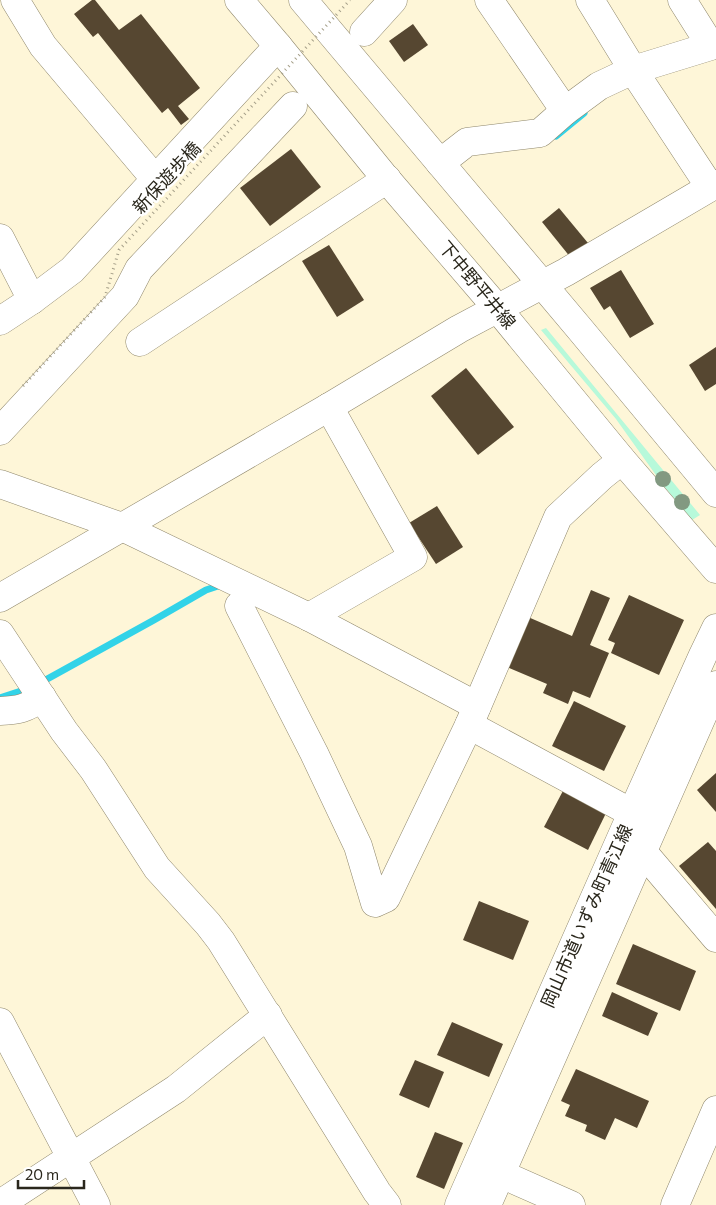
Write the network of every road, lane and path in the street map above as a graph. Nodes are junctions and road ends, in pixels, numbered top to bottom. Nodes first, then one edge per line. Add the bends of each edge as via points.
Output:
1 (15, 0) edge
2 (239, 0) edge
3 (350, 0) edge
4 (393, 0) edge
5 (489, 0) edge
6 (590, 0) edge
7 (682, 0) edge
8 (313, 4) edge
9 (364, 32) dead end
10 (278, 46) junction
11 (633, 70) junction
12 (293, 106) dead end
13 (565, 111) junction
14 (440, 163) junction
15 (387, 179) junction
16 (156, 180) junction
17 (713, 186) edge
18 (0, 238) edge
19 (542, 284) junction
20 (32, 300) junction
21 (497, 308) junction
22 (0, 322) edge
23 (140, 342) dead end
24 (23, 386) dead end
25 (329, 407) junction
26 (0, 431) edge
27 (622, 460) junction
28 (0, 484) edge
29 (716, 493) edge
30 (114, 532) junction
31 (716, 568) edge
32 (0, 598) edge
33 (239, 606) dead end
34 (309, 617) junction
35 (716, 628) edge
36 (0, 634) edge
37 (716, 685) edge
38 (35, 696) junction
39 (0, 711) edge
40 (473, 715) junction
41 (632, 813) junction
42 (632, 846) junction
43 (716, 938) edge
44 (268, 1015) junction
45 (0, 1022) edge
46 (716, 1110) edge
47 (70, 1157) junction
48 (490, 1168) junction
49 (375, 1201) edge
50 (0, 1204) edge
51 (96, 1205) edge
52 (459, 1205) edge
53 (487, 1205) edge
54 (571, 1205) edge
55 (675, 1205) edge

1 - 16 street via 43,46
2 - 10 street, 下中野平井線
3 - 24 path, 新保遊歩橋, bridge via 119,250 104,296
4 - 9 street
5 - 13 street
6 - 11 street
7 - 11 street via 711,46
8 - 14 street
10 - 15 street, 下中野平井線
10 - 16 street
11 - 13 street via 599,86
11 - 17 street
12 - 26 street via 139,269 125,296
13 - 14 street via 540,133 466,142
14 - 19 street
15 - 21 street, 下中野平井線
15 - 23 street
16 - 20 street via 72,270
17 - 19 street
18 - 20 street
19 - 21 street
19 - 29 street
20 - 22 street
21 - 25 street
21 - 27 street, 下中野平井線
25 - 30 street
25 - 34 street via 413,557
27 - 31 street, 下中野平井線
27 - 40 street via 558,517
28 - 30 street
30 - 32 street
30 - 34 street
33 - 40 street via 358,846 375,903 386,898
34 - 40 street
35 - 41 street, 岡山市道いずみ町青江線
36 - 38 street
37 - 42 street, 岡山市道いずみ町青江線
38 - 39 street via 20,710
38 - 44 street via 93,770 157,868 221,941
40 - 41 street
41 - 42 street, 岡山市道いずみ町青江線
42 - 43 street
42 - 48 street, 岡山市道いずみ町青江線
44 - 47 street via 176,1089
44 - 49 street
45 - 47 street
46 - 55 street
47 - 50 street
47 - 51 street
48 - 52 street, 岡山市道いずみ町青江線
48 - 53 street, 岡山市道いずみ町青江線
48 - 54 street

